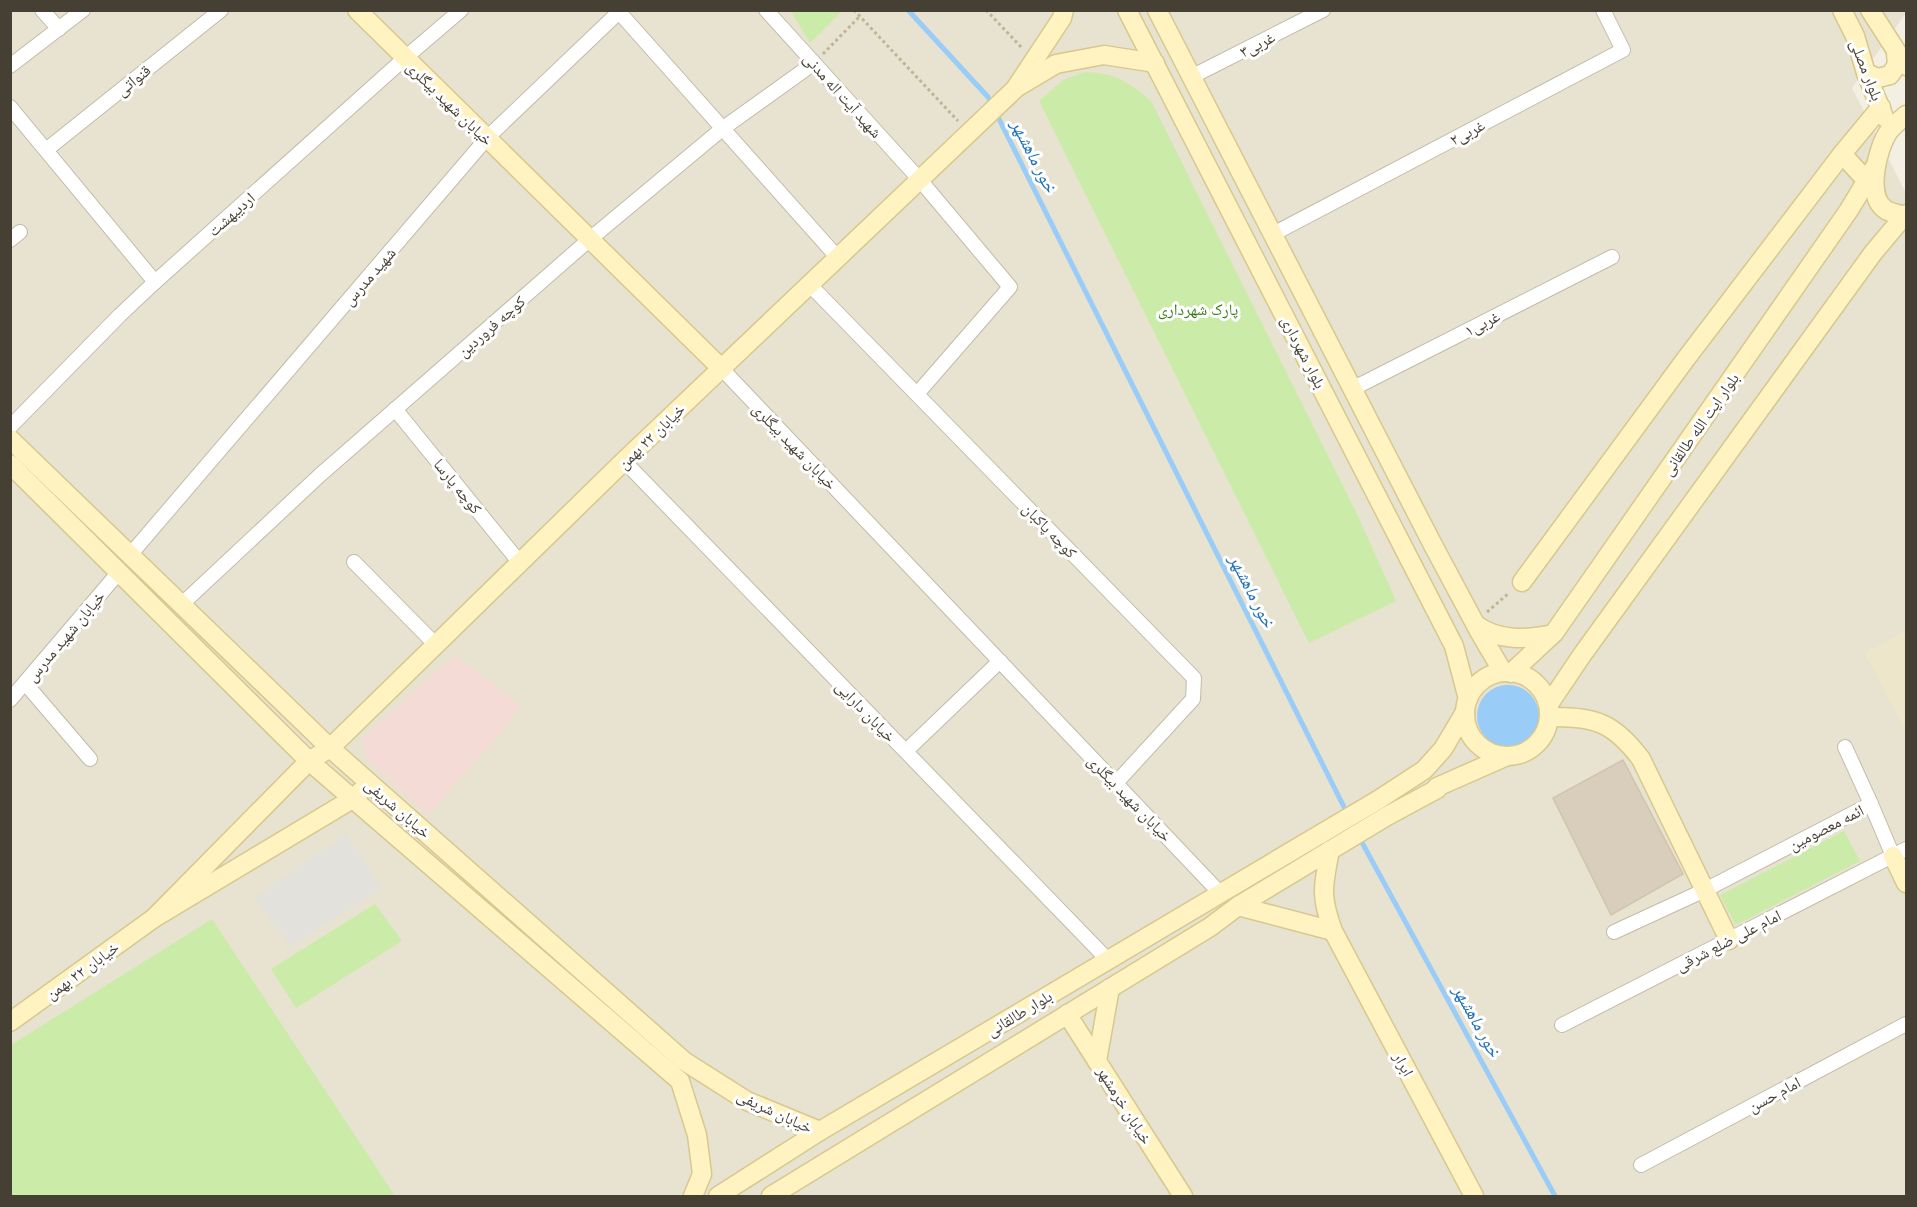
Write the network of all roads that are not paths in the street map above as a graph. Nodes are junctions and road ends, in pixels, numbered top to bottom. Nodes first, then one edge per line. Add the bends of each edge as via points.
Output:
1 (42, 10) edge
2 (82, 10) edge
3 (220, 10) edge
4 (357, 10) edge
5 (461, 10) edge
6 (766, 10) edge
7 (1064, 10) edge
8 (1127, 10) edge
9 (1157, 10) edge
10 (1323, 10) edge
11 (1603, 10) edge
12 (1842, 10) edge
13 (1870, 10) edge
14 (620, 11) edge
15 (58, 29) junction
16 (1900, 53) edge
17 (405, 58) junction
18 (814, 63) junction
19 (1155, 63) junction
20 (10, 66) edge
21 (1866, 73) junction
22 (1191, 77) junction
23 (1015, 88) junction
24 (10, 107) edge
25 (1881, 107) junction
26 (1906, 116) edge
27 (722, 129) junction
28 (1889, 132) junction
29 (487, 138) junction
30 (46, 150) junction
31 (1842, 154) junction
32 (1876, 165) junction
33 (920, 180) junction
34 (1867, 181) junction
35 (1905, 215) edge
36 (1273, 234) junction
37 (590, 239) junction
38 (1612, 257) dead end
39 (838, 258) junction
40 (154, 282) junction
41 (810, 285) junction
42 (722, 369) junction
43 (1352, 389) junction
44 (917, 394) junction
45 (395, 409) junction
46 (10, 427) edge
47 (10, 439) edge
48 (624, 461) junction
49 (10, 464) edge
50 (1434, 547) junction
51 (130, 555) junction
52 (1411, 559) junction
53 (354, 562) dead end
54 (520, 563) junction
55 (119, 572) junction
56 (1522, 582) road end
57 (181, 605) junction
58 (1475, 623) junction
59 (1554, 633) junction
60 (436, 645) junction
61 (1000, 661) junction
62 (1507, 672) junction
63 (25, 683) junction
64 (10, 700) edge
65 (1466, 705) junction
66 (1549, 710) junction
67 (1845, 747) dead end
68 (330, 748) junction
69 (906, 751) junction
70 (1505, 757) junction
71 (90, 759) dead end
72 (309, 761) junction
73 (369, 783) junction
74 (1116, 783) junction
75 (354, 798) junction
76 (1871, 804) junction
77 (1382, 808) junction
78 (1328, 844) junction
79 (1900, 852) edge
80 (1906, 883) edge
81 (1705, 890) junction
82 (1220, 893) junction
83 (1238, 906) junction
84 (154, 918) junction
85 (1333, 932) junction
86 (1614, 932) dead end
87 (1729, 940) junction
88 (1108, 960) junction
89 (581, 969) junction
90 (568, 985) junction
91 (1110, 988) junction
92 (1067, 1014) junction
93 (10, 1023) edge
94 (1906, 1024) edge
95 (1562, 1025) dead end
96 (1097, 1061) junction
97 (820, 1131) junction
98 (1641, 1165) dead end
99 (693, 1197) edge
100 (718, 1197) edge
101 (771, 1197) edge
102 (1183, 1197) edge
103 (1474, 1197) edge

1 - 15 street
2 - 15 street
3 - 30 street, قنواتی
4 - 17 main road, خیابان شهید بیگلری
5 - 17 street, اردیبهشت
6 - 18 street, شهید آیت اله مدنی
7 - 23 main road
8 - 19 main road, بلوار شهرداری
9 - 22 main road, بلوار شهرداری
10 - 22 street, ۳غربی
11 - 36 street, ۲غربی via 1623,50
12 - 21 main road, بلوار مصلی
13 - 16 main road, بلوار مصلی
14 - 27 street
14 - 29 street, شهید مدرس
15 - 20 street
16 - 21 main road via 1890,75 1878,78
17 - 29 main road, خیابان شهید بیگلری
17 - 40 street, اردیبهشت
18 - 27 street, کوچه فروردین
18 - 33 street, شهید آیت اله مدنی
19 - 23 main road via 1104,55 1056,64
19 - 52 main road, بلوار شهرداری
21 - 25 main road, بلوار مصلی
22 - 36 main road, بلوار شهرداری
23 - 33 main road, خیابان ۲۲ بهمن
24 - 30 street
25 - 28 main road, بلوار مصلی
25 - 31 main road
26 - 28 main road
27 - 37 street, کوچه فروردین
27 - 39 street
28 - 32 main road
29 - 37 main road, خیابان شهید بیگلری
29 - 51 street, شهید مدرس
30 - 40 street
31 - 34 main road
31 - 56 main road
32 - 34 main road, بلوار ایت الله طالقانی
32 - 35 main road via 1877,200 1885,210
33 - 39 main road, خیابان ۲۲ بهمن
33 - 44 street, شهید آیت اله مدنی via 1010,286
34 - 59 main road, بلوار ایت الله طالقانی
35 - 66 main road via 1609,617
36 - 43 main road, بلوار شهرداری
37 - 42 main road, خیابان شهید بیگلری
37 - 45 street, کوچه فروردین
38 - 43 street, ۱غربی
39 - 41 main road, خیابان ۲۲ بهمن
40 - 46 street, اردیبهشت
41 - 42 main road, خیابان ۲۲ بهمن
41 - 44 street, کوچه پاکبان
42 - 48 main road, خیابان ۲۲ بهمن
42 - 61 street, خیابان شهید بیگلری
43 - 50 main road, بلوار شهرداری
44 - 74 street, کوچه پاکبان via 1194,678 1193,699
45 - 54 street, کوچه پارسا
45 - 57 street, کوچه فروردین
47 - 51 main road, خیابان شریفی
48 - 54 main road, خیابان ۲۲ بهمن
48 - 69 street, خیابان دارایی
49 - 55 main road, خیابان شریفی
50 - 52 main road
50 - 58 main road, بلوار شهرداری
51 - 57 main road, خیابان شریفی
52 - 65 main road, بلوار شهرداری via 1454,646
53 - 60 street
54 - 60 main road, خیابان ۲۲ بهمن
55 - 63 street, خیابان شهید مدرس
55 - 72 main road, خیابان شریفی
57 - 68 main road, خیابان شریفی
58 - 59 main road via 1487,633 1508,637 1531,639
58 - 62 main road, بلوار شهرداری
59 - 62 main road, بلوار ایت الله طالقانی
60 - 68 main road, خیابان ۲۲ بهمن
61 - 69 street
61 - 74 street, خیابان شهید بیگلری
62 - 65 main road via 1475,687
62 - 66 main road via 1534,682 1544,692
63 - 64 street, خیابان شهید مدرس
63 - 71 street
65 - 70 main road via 1466,725 1472,737 1480,747
65 - 77 main road via 1443,749
66 - 70 main road via 1547,730 1540,741 1518,756
66 - 81 main road via 1603,723 1625,739 1641,759
67 - 76 street
68 - 72 main road, خیابان ۲۲ بهمن
68 - 73 main road, خیابان شریفی
69 - 88 street, خیابان دارایی
70 - 77 main road via 1437,789
72 - 75 main road, خیابان شریفی
72 - 84 main road, خیابان ۲۲ بهمن
73 - 75 main road
73 - 89 main road, خیابان شریفی
74 - 82 street, خیابان شهید بیگلری
75 - 84 main road
75 - 90 main road, خیابان شریفی
76 - 79 street, ائمه معصومین
76 - 81 street, ائمه معصومین
77 - 78 main road
78 - 82 main road, بلوار طالقانی
78 - 83 main road, بلوار طالقانی
78 - 85 main road, ابرار via 1323,889
79 - 80 main road, ائمه معصومین
79 - 87 street, امام علی ضلع شرقی
81 - 86 street, ائمه معصومین
81 - 87 main road
82 - 88 main road, بلوار طالقانی
83 - 85 main road
83 - 91 main road, بلوار طالقانی
84 - 93 main road, خیابان ۲۲ بهمن
85 - 103 main road, ابرار
87 - 95 street, امام علی ضلع شرقی
88 - 97 main road, بلوار طالقانی
89 - 90 main road
89 - 97 main road, خیابان شریفی via 684,1061 747,1101
90 - 99 main road, خیابان شریفی via 680,1082 697,1135 702,1174
91 - 92 main road, بلوار طالقانی
91 - 96 main road
92 - 96 main road, خیابان خرمشهر
92 - 101 main road, بلوار طالقانی
94 - 98 street, امام حسن
96 - 102 main road, خیابان خرمشهر
97 - 100 main road, بلوار طالقانی

